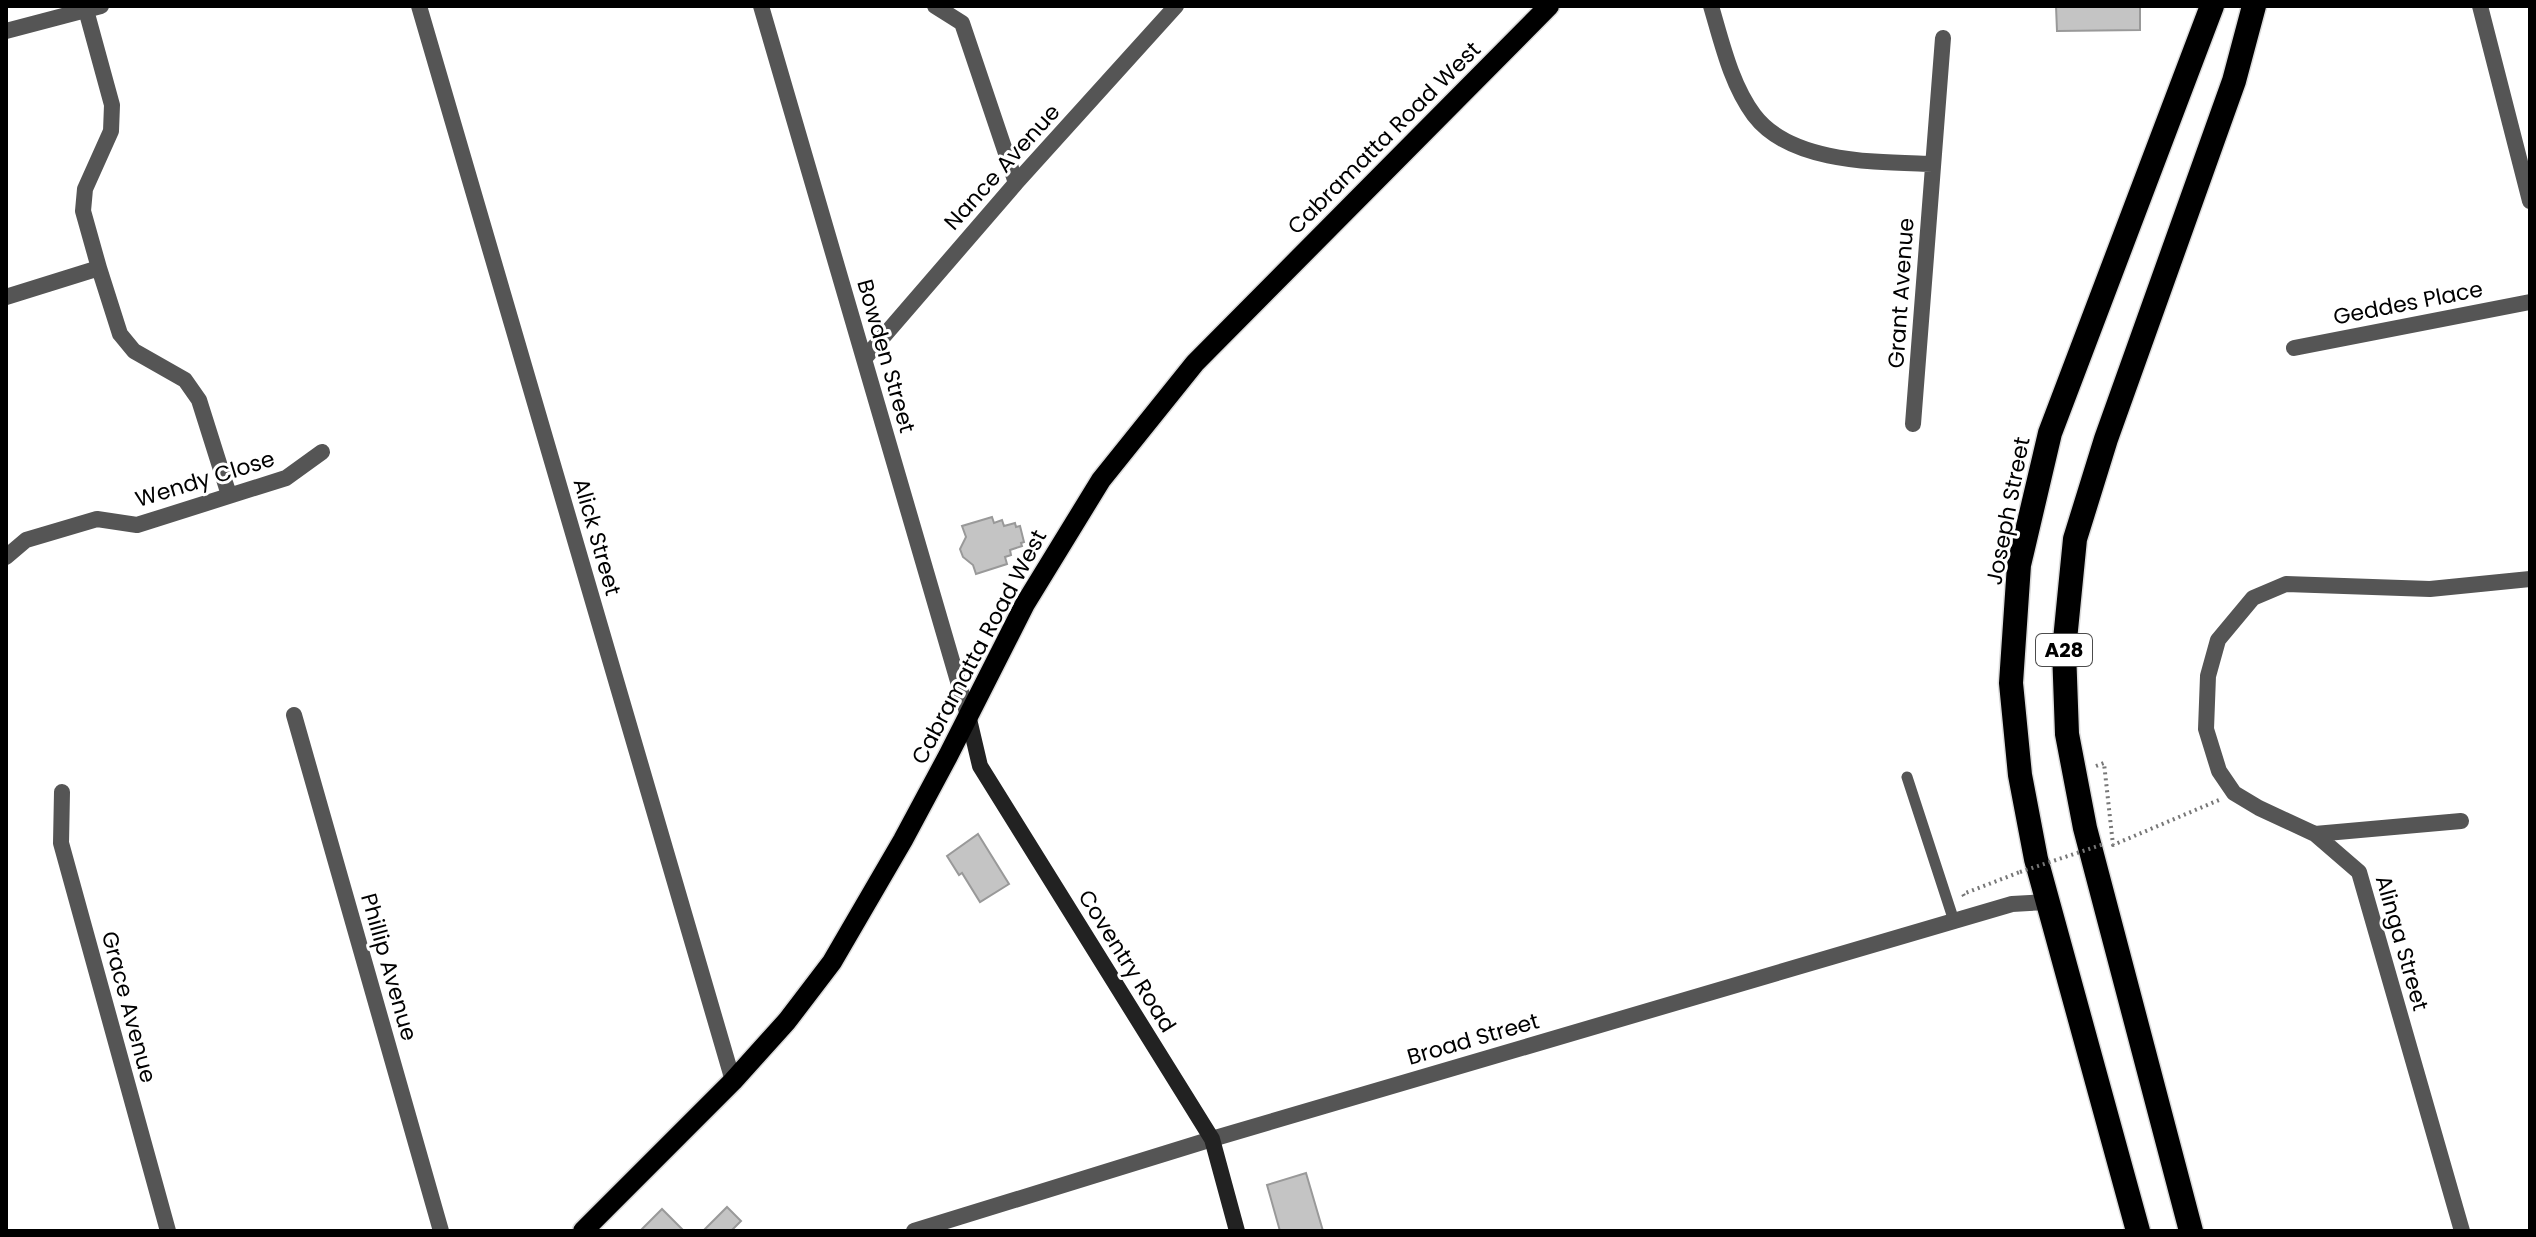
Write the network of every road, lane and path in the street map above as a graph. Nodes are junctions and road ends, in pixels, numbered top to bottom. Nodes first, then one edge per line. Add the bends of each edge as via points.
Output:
1 (419, 6) edge
2 (761, 6) edge
3 (935, 6) edge
4 (1176, 6) edge
5 (1549, 6) edge
6 (1711, 6) edge
7 (2212, 6) edge
8 (2254, 6) edge
9 (2480, 6) edge
10 (93, 8) edge
11 (6, 31) edge
12 (1943, 38) dead end
13 (1933, 164) junction
14 (1016, 183) junction
15 (2530, 201) edge
16 (99, 268) junction
17 (6, 297) edge
18 (2530, 302) edge
19 (2294, 348) dead end
20 (864, 359) junction
21 (1913, 424) dead end
22 (322, 452) dead end
23 (229, 495) junction
24 (6, 557) edge
25 (2530, 579) edge
26 (294, 715) dead end
27 (969, 719) junction
28 (1907, 777) dead end
29 (2097, 777) dead end
30 (62, 792) dead end
31 (2234, 793) junction
32 (2461, 821) dead end
33 (2103, 830) dead end
34 (2315, 834) junction
35 (1994, 889) dead end
36 (2047, 902) junction
37 (1958, 920) junction
38 (733, 1081) junction
39 (1212, 1139) junction
40 (168, 1231) edge
41 (441, 1231) edge
42 (583, 1231) edge
43 (914, 1231) edge
44 (1237, 1231) edge
45 (2138, 1231) edge
46 (2191, 1231) edge
47 (2462, 1231) edge

1 - 38 street, Alick Street
2 - 20 street, Bowden Street
3 - 14 street via 962,23
4 - 14 street, Nance Avenue
5 - 27 main road, Cabramatta Road West via 1195,363 1162,403 1101,480 1063,539
6 - 13 street via 1739,90 1755,117 1782,140 1856,161
7 - 36 highway, Joseph Street / A28 via 2050,433 2019,565 2011,683 2020,775
8 - 46 highway, A28 via 2234,81 2075,539 2064,650 2067,734 2085,828
9 - 15 street
10 - 11 street
10 - 16 street via 112,105 111,131 85,189 83,211
12 - 13 street, Grant Avenue
13 - 21 street, Grant Avenue
14 - 20 street, Nance Avenue
16 - 17 street
16 - 23 street via 120,334 134,351 185,380 199,400
18 - 19 street, Geddes Place
20 - 27 street, Bowden Street
22 - 23 street, Wendy Close via 286,478
23 - 24 street, Wendy Close via 137,525 97,519 26,540
25 - 31 street via 2430,589 2286,584 2253,598 2218,640 2208,676 2206,729 2219,771
26 - 41 street, Phillip Avenue
27 - 38 main road, Cabramatta Road West via 832,962
27 - 39 street, Coventry Road via 980,766
28 - 37 lane
29 - 31 path via 2096,764 2104,763 2113,845
30 - 40 street, Grace Avenue via 61,843
31 - 34 street, Alinga Street
32 - 34 street
33 - 35 path, bridge via 2104,844 1963,894 1965,898
34 - 47 street, Alinga Street via 2359,872
36 - 37 street, Broad Street via 2012,904
36 - 45 highway, Joseph Street / A28
37 - 39 street, Broad Street
38 - 42 main road, Cabramatta Road West
39 - 43 street, Broad Street
39 - 44 street, Coventry Road

